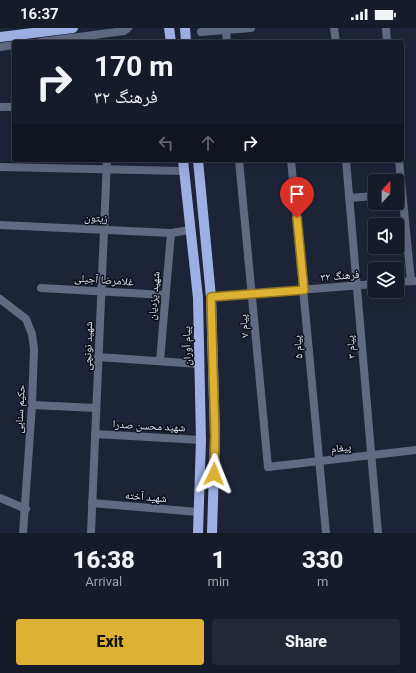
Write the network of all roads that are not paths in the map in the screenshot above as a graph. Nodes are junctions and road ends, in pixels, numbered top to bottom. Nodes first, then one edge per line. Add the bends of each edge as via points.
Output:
1 (73, 28) edge
2 (128, 28) edge
3 (168, 28) edge
4 (185, 28) edge
5 (251, 28) edge
6 (334, 28) edge
7 (386, 28) edge
8 (226, 31) junction
9 (201, 32) dead end
10 (0, 37) edge
11 (55, 40) edge
12 (171, 40) edge
13 (185, 40) edge
14 (227, 40) edge
15 (336, 40) edge
16 (387, 40) edge
17 (12, 45) edge
18 (0, 47) edge
19 (0, 107) edge
20 (12, 107) edge
21 (107, 162) edge
22 (183, 162) edge
23 (198, 162) edge
24 (239, 162) edge
25 (291, 162) edge
26 (346, 162) edge
27 (399, 162) edge
28 (0, 167) edge
29 (106, 169) junction
30 (184, 171) junction
31 (399, 174) edge
32 (368, 197) edge
33 (349, 198) junction
34 (402, 210) edge
35 (0, 225) edge
36 (104, 230) junction
37 (190, 230) junction
38 (171, 233) junction
39 (413, 281) edge
40 (368, 285) edge
41 (357, 286) junction
42 (41, 288) dead end
43 (101, 290) junction
44 (304, 290) junction
45 (252, 294) junction
46 (165, 295) junction
47 (211, 297) junction
48 (0, 299) edge
49 (98, 357) junction
50 (160, 361) junction
51 (199, 364) junction
52 (32, 405) junction
53 (96, 408) junction
54 (95, 434) junction
55 (201, 440) junction
56 (416, 450) edge
57 (372, 455) junction
58 (319, 461) junction
59 (268, 466) joint
60 (200, 474) junction
61 (214, 474) junction
62 (0, 498) edge
63 (92, 503) junction
64 (26, 509) junction
65 (198, 512) junction
66 (23, 533) edge
67 (91, 533) edge
68 (198, 533) edge
69 (212, 533) edge
70 (326, 533) edge
71 (378, 533) edge

1 - 10 main road
2 - 11 street via 124,31
3 - 12 main road
4 - 13 main road
5 - 8 street
6 - 15 street
7 - 16 street
8 - 9 street
8 - 14 street
17 - 18 street
19 - 20 street
21 - 29 street, شهید نونچی
22 - 30 main road, پیام آوران
23 - 47 main road
24 - 45 street, پیام ۷
25 - 44 street, پیام ۵
26 - 33 street, پیام ۳
27 - 31 street
28 - 29 street
29 - 30 street
29 - 36 street, شهید نونچی
30 - 37 main road, پیام آوران
32 - 33 street
33 - 41 street, پیام ۳
34 - 39 street
35 - 36 street, زیتون
36 - 38 street, زیتون
36 - 43 street, شهید نونچی
37 - 38 street, زیتون
37 - 51 main road, پیام آوران via 198,298
38 - 46 street, شهید یزدیان
40 - 41 street, فرهنگ ۳۲
41 - 44 street, فرهنگ ۳۲
41 - 57 street, پیام ۳
42 - 43 street, غلامرضا آجیلی
43 - 46 street, غلامرضا آجیلی
43 - 49 street, شهید نونچی
44 - 45 street, فرهنگ ۳۲
44 - 58 street, پیام ۵
45 - 47 street, فرهنگ ۳۲
45 - 59 street, پیام ۷
46 - 50 street, شهید یزدیان
47 - 61 main road
48 - 52 street, حکیم سنایی via 26,319 32,334
49 - 50 street
49 - 53 street, شهید نونچی
50 - 51 street
51 - 55 main road, پیام آوران
52 - 53 street
52 - 64 street, حکیم سنایی
53 - 54 street, شهید نونچی
54 - 55 street, شهید محسن صدرا
54 - 63 street, شهید نونچی
55 - 60 main road, پیام آوران
56 - 57 street, پیغام
57 - 58 street, پیغام
57 - 71 street, پیام ۳
58 - 59 street, پیغام
58 - 70 street, پیام ۵
60 - 61 main road
60 - 65 main road, پیام آوران
61 - 69 main road
62 - 64 street
63 - 65 street, شهید آخته
63 - 67 street, شهید نونچی
64 - 66 street, حکیم سنایی
65 - 68 main road, پیام آوران

